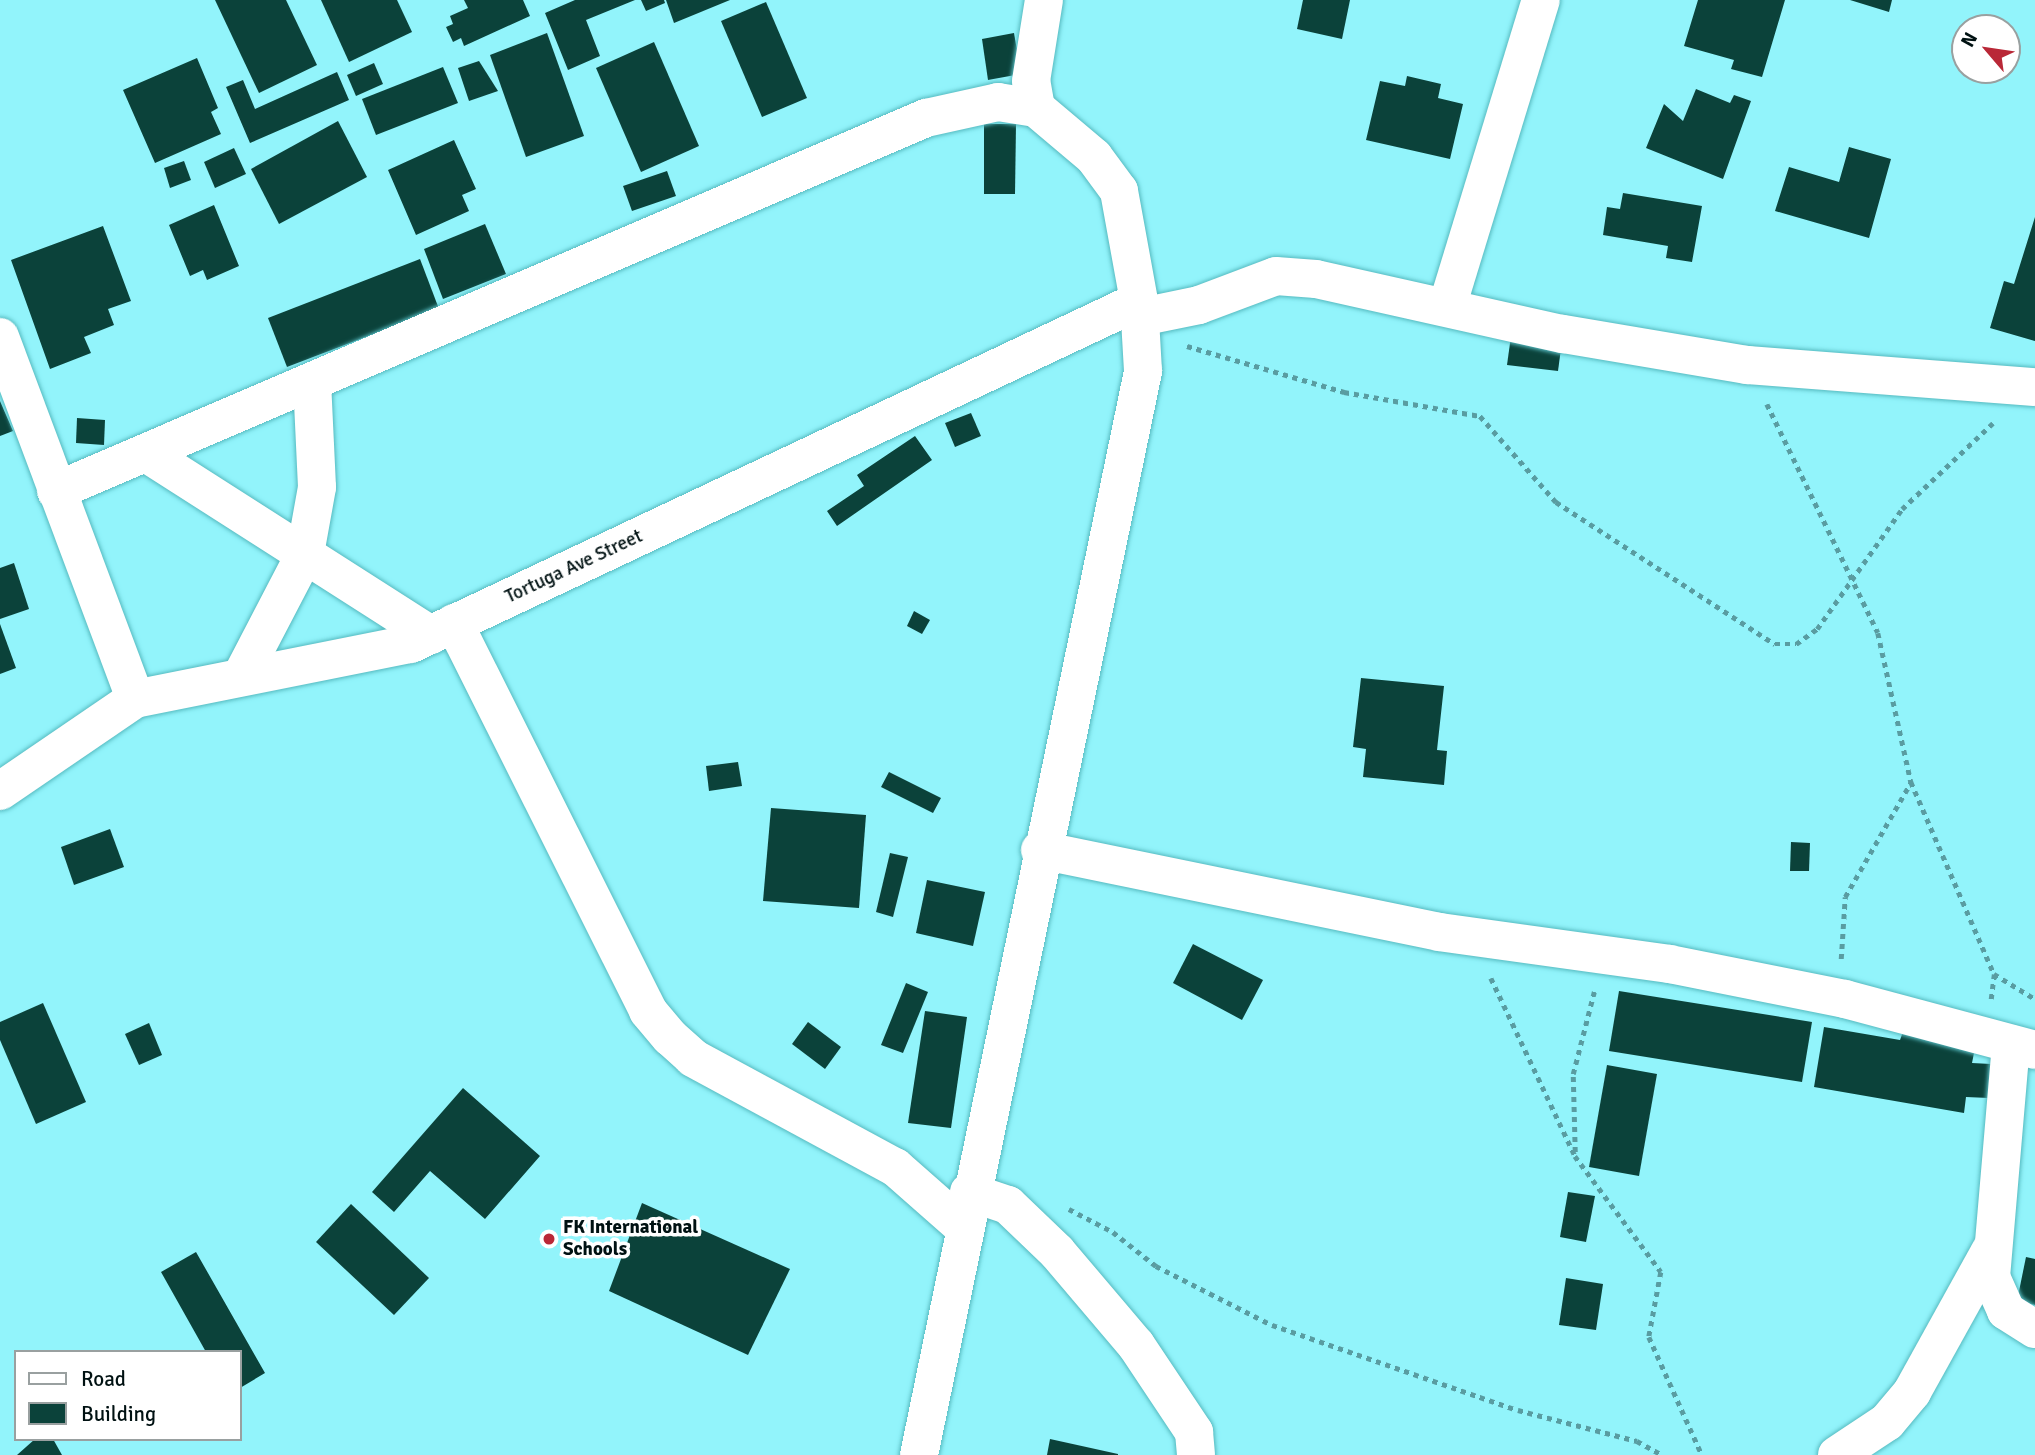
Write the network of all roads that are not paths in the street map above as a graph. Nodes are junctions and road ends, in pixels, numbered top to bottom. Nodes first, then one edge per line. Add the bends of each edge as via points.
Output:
1 (1044, 0) edge
2 (1541, 0) edge
3 (1036, 108) junction
4 (1447, 307) junction
5 (1141, 317) junction
6 (0, 337) edge
7 (312, 382) junction
8 (2034, 387) edge
9 (146, 453) junction
10 (56, 492) junction
11 (305, 554) junction
12 (443, 629) junction
13 (242, 675) junction
14 (135, 699) junction
15 (0, 791) edge
16 (1040, 850) junction
17 (2023, 1047) edge
18 (965, 1209) junction
19 (1990, 1251) junction
20 (2035, 1329) edge
21 (919, 1455) edge
22 (1196, 1455) edge
23 (1837, 1455) edge

1 - 3 street via 1031,81
2 - 4 street
3 - 5 street via 1109,172 1119,191
3 - 7 street via 998,102 926,118
4 - 5 street, Tortuga Ave Street via 1276,276 1199,305
4 - 8 street, Tortuga Ave Street via 1563,334 1747,365
5 - 12 street, Tortuga Ave Street
5 - 16 street via 1143,371
6 - 10 street
7 - 9 street
7 - 11 street via 317,487
9 - 10 street
9 - 11 street
10 - 14 street
11 - 12 street
11 - 13 street
12 - 13 street, Tortuga Ave Street
12 - 18 street via 648,1011 670,1037 693,1058
13 - 14 street, Tortuga Ave Street
14 - 15 street, Tortuga Ave Street
16 - 17 street via 1474,938 1642,960 1845,999
16 - 18 street
17 - 19 street
18 - 21 street
18 - 22 street via 1008,1205 1136,1345 1194,1432
19 - 20 street via 1991,1277 2006,1311
19 - 23 street via 1912,1392 1886,1422

